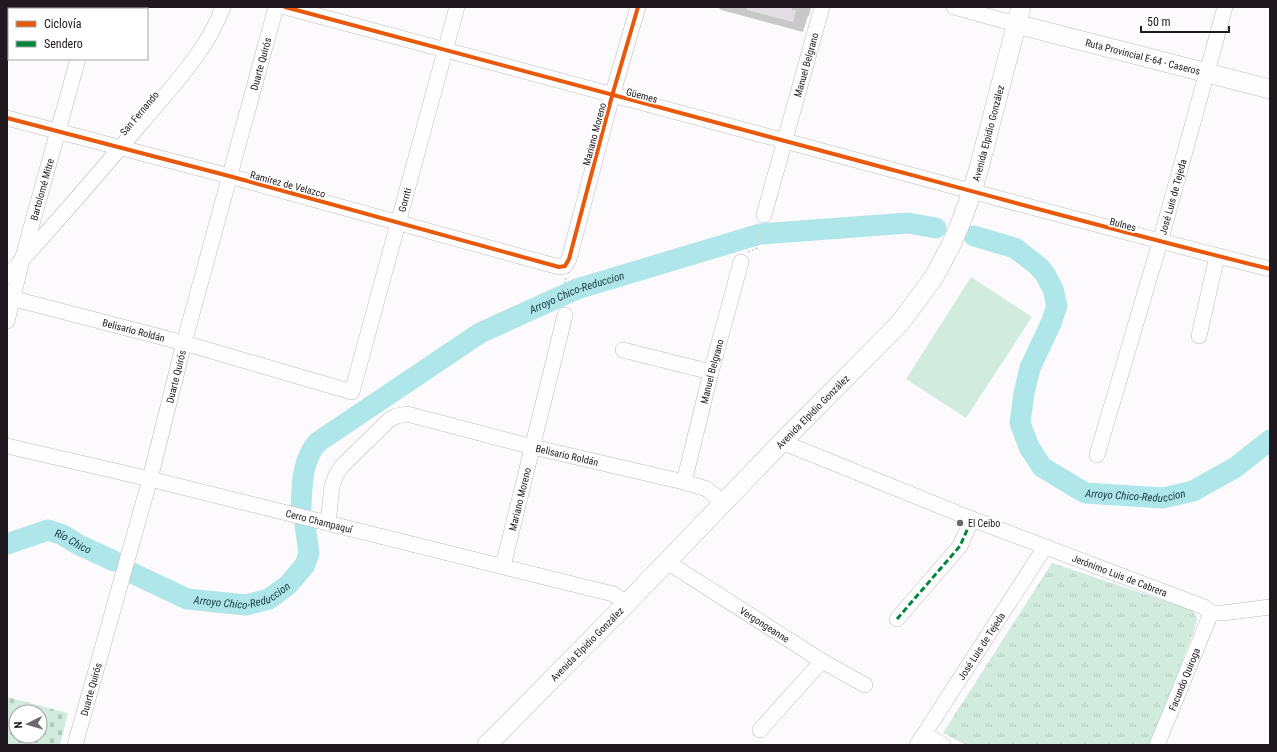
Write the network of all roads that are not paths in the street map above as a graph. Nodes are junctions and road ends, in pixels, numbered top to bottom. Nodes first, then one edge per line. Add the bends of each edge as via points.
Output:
1 (223, 7) edge
2 (276, 7) edge
3 (285, 7) edge
4 (457, 7) edge
5 (638, 7) edge
6 (822, 7) edge
7 (954, 7) edge
8 (1225, 7) edge
9 (1018, 15) edge
10 (445, 52) junction
11 (78, 60) edge
12 (1207, 73) junction
13 (1270, 89) edge
14 (612, 96) junction
15 (7, 118) edge
16 (58, 131) junction
17 (785, 141) junction
18 (120, 148) junction
19 (229, 176) junction
20 (972, 192) junction
21 (764, 221) road end
22 (398, 222) junction
23 (1160, 242) junction
24 (745, 256) road end
25 (1217, 256) junction
26 (22, 260) junction
27 (1270, 269) edge
28 (566, 270) joint
29 (7, 276) edge
30 (10, 297) edge
31 (562, 309) road end
32 (7, 321) edge
33 (1199, 336) dead end
34 (184, 343) junction
35 (623, 350) dead end
36 (711, 372) junction
37 (352, 392) joint
38 (782, 442) junction
39 (7, 446) edge
40 (533, 446) junction
41 (1097, 454) dead end
42 (150, 479) junction
43 (684, 482) junction
44 (723, 503) junction
45 (972, 519) junction
46 (328, 523) junction
47 (1045, 547) junction
48 (666, 562) junction
49 (503, 566) junction
50 (627, 603) junction
51 (1270, 607) edge
52 (1211, 613) junction
53 (897, 619) dead end
54 (822, 661) junction
55 (865, 685) dead end
56 (760, 730) dead end
57 (921, 740) edge
58 (75, 745) edge
59 (487, 745) edge
60 (943, 745) edge
61 (1157, 745) edge

1 - 18 street, San Fernando via 206,41 190,64
2 - 19 street, Duarte Quirós
3 - 10 street, Güemes
4 - 10 street, Gorriti
5 - 14 street, Mariano Moreno
6 - 17 street, Manuel Belgrano
7 - 9 street
8 - 12 street, José Luis de Tejeda
9 - 12 main road, Ruta Provincial E-64 - Caseros
9 - 20 main road, Avenida Elpidio González
10 - 14 street, Güemes
10 - 22 street, Gorriti
11 - 16 street, Bartolomé Mitre
12 - 13 main road, Ruta Provincial E-64 - Caseros
12 - 23 street, José Luis de Tejeda
14 - 17 street, Güemes
14 - 28 street, Mariano Moreno
15 - 16 street, Ramírez de Velazco
16 - 18 street, Ramírez de Velazco
16 - 26 street, Bartolomé Mitre
17 - 20 street, Güemes
17 - 21 street, Manuel Belgrano
18 - 19 street, Ramírez de Velazco
18 - 26 street, San Fernando
19 - 22 street, Ramírez de Velazco
19 - 34 street, Duarte Quirós
20 - 23 street, Bulnes
20 - 38 main road, Avenida Elpidio González via 952,243 917,301 900,323
22 - 28 street, Ramírez de Velazco
22 - 37 street, Gorriti
23 - 25 street, Bulnes
23 - 41 street, José Luis de Tejeda
24 - 36 street, Manuel Belgrano
25 - 27 street, Bulnes
25 - 33 street
26 - 29 street, San Fernando
26 - 30 street, Bartolomé Mitre
30 - 32 street, Bartolomé Mitre
30 - 34 street, Belisario Roldán
31 - 40 street, Mariano Moreno
34 - 37 street, Belisario Roldán
34 - 42 street, Duarte Quirós
35 - 36 street
36 - 43 street, Manuel Belgrano
38 - 44 main road, Avenida Elpidio González
38 - 45 street, Jerónimo Luis de Cabrera
39 - 42 street, Cerro Champaquí
40 - 43 street, Belisario Roldán
40 - 46 street, Belisario Roldán via 407,414 396,416 342,466 332,486
40 - 49 street, Mariano Moreno
42 - 46 street, Cerro Champaquí
42 - 58 street, Duarte Quirós
43 - 44 street, Belisario Roldán via 707,489
44 - 48 main road, Avenida Elpidio González
45 - 47 street, Jerónimo Luis de Cabrera
45 - 53 street via 960,546
46 - 49 street, Cerro Champaquí
47 - 52 street, Jerónimo Luis de Cabrera via 1204,607
47 - 57 street, José Luis de Tejeda
48 - 50 main road, Avenida Elpidio González
48 - 54 street, Vergongeanne
49 - 50 street, Cerro Champaquí via 613,594
50 - 59 main road, Avenida Elpidio González
51 - 52 street
52 - 61 street, Facundo Quiroga
54 - 55 street, Vergongeanne
54 - 56 street
57 - 60 street

